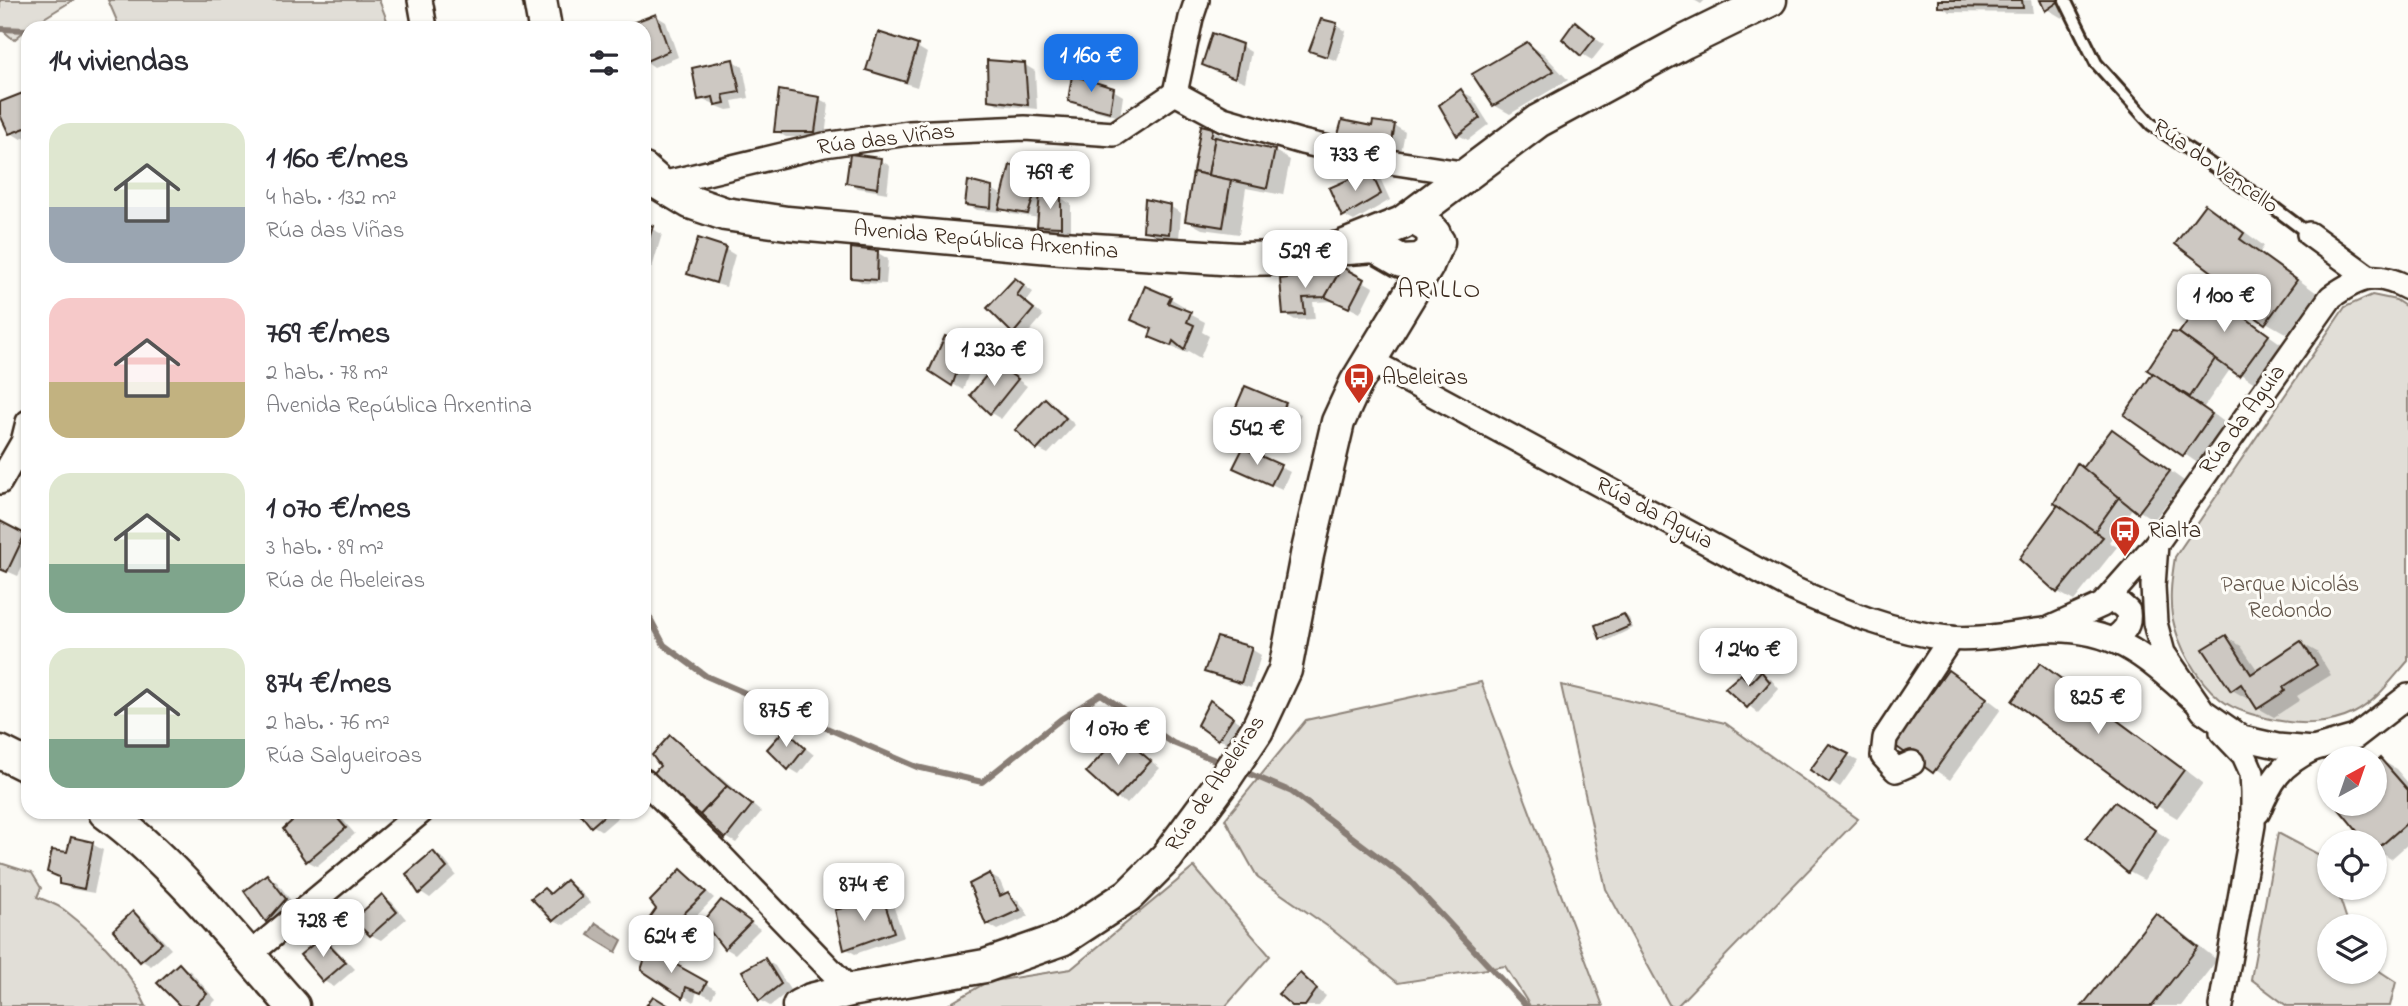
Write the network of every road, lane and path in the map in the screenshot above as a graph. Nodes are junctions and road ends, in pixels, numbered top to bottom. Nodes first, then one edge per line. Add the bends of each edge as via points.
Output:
1 (420, 0) edge
2 (540, 0) edge
3 (1197, 0) edge
4 (1770, 0) edge
5 (2065, 0) edge
6 (424, 21) edge
7 (544, 21) edge
8 (1175, 93) junction
9 (1468, 174) junction
10 (651, 181) edge
11 (651, 182) edge
12 (1407, 220) junction
13 (2309, 234) joint
14 (1340, 248) junction
15 (1433, 251) junction
16 (1401, 261) junction
17 (2368, 276) junction
18 (2408, 288) edge
19 (1389, 328) junction
20 (1370, 360) junction
21 (21, 445) edge
22 (0, 482) edge
23 (2156, 544) junction
24 (2107, 601) junction
25 (2045, 630) junction
26 (1951, 638) junction
27 (2113, 639) junction
28 (2408, 696) edge
29 (2198, 705) junction
30 (2313, 749) junction
31 (0, 752) edge
32 (21, 762) edge
33 (1913, 763) dead end
34 (651, 788) edge
35 (113, 819) edge
36 (413, 819) edge
37 (2253, 825) junction
38 (248, 956) junction
39 (850, 990) junction
40 (293, 1006) edge
41 (799, 1006) edge
42 (2221, 1006) edge

1 - 6 street
2 - 7 street
3 - 8 street
4 - 9 street, Avenida República Arxentina via 1575,98
5 - 13 lane, Rúa do Vencello via 2096,63 2151,124
8 - 9 street via 1223,119 1302,142
8 - 10 street, Rúa das Viñas via 1114,134 1026,128 909,133 824,145
9 - 12 street, Avenida República Arxentina
9 - 15 street, Avenida República Arxentina
11 - 14 street, Avenida República Arxentina via 725,214 853,230 1237,259 1289,258
12 - 14 street, Avenida República Arxentina
12 - 15 street via 1427,226 1434,234
12 - 16 street, Rúa de Abeleiras
13 - 17 street, Rúa do Vencello
14 - 16 street, Avenida República Arxentina via 1376,246
15 - 16 street via 1420,260
15 - 19 street, Rúa de Abeleiras
16 - 19 street, Rúa de Abeleiras
17 - 18 street via 2389,278
17 - 23 street, Rúa da Aguia via 2331,297
19 - 20 street, Rúa de Abeleiras
20 - 26 street, Rúa da Aguia via 1791,588 1889,627
20 - 39 street, Rúa de Abeleiras via 1338,422 1285,670 1257,730 1167,857 1129,895 1062,939 985,967
21 - 22 street
23 - 24 street, Rúa da Aguia
23 - 29 street, Rúa da Aguia via 2153,586 2160,643
24 - 25 street, Rúa da Aguia
24 - 27 street via 2128,611 2126,629
25 - 26 street, Rúa da Aguia
25 - 27 street, Rúa da Aguia
26 - 33 street via 1885,738 1882,756 1896,770
27 - 29 street, Rúa da Aguia via 2147,658
28 - 30 street, Rúa da Aguia via 2355,737
29 - 30 street, Rúa da Aguia via 2242,738
29 - 37 street via 2244,755 2252,773
30 - 37 street via 2295,757 2271,782
31 - 32 street
34 - 39 street
35 - 38 street via 175,873
36 - 38 street
37 - 42 street
38 - 40 street
39 - 41 street, Rúa de Abeleiras

